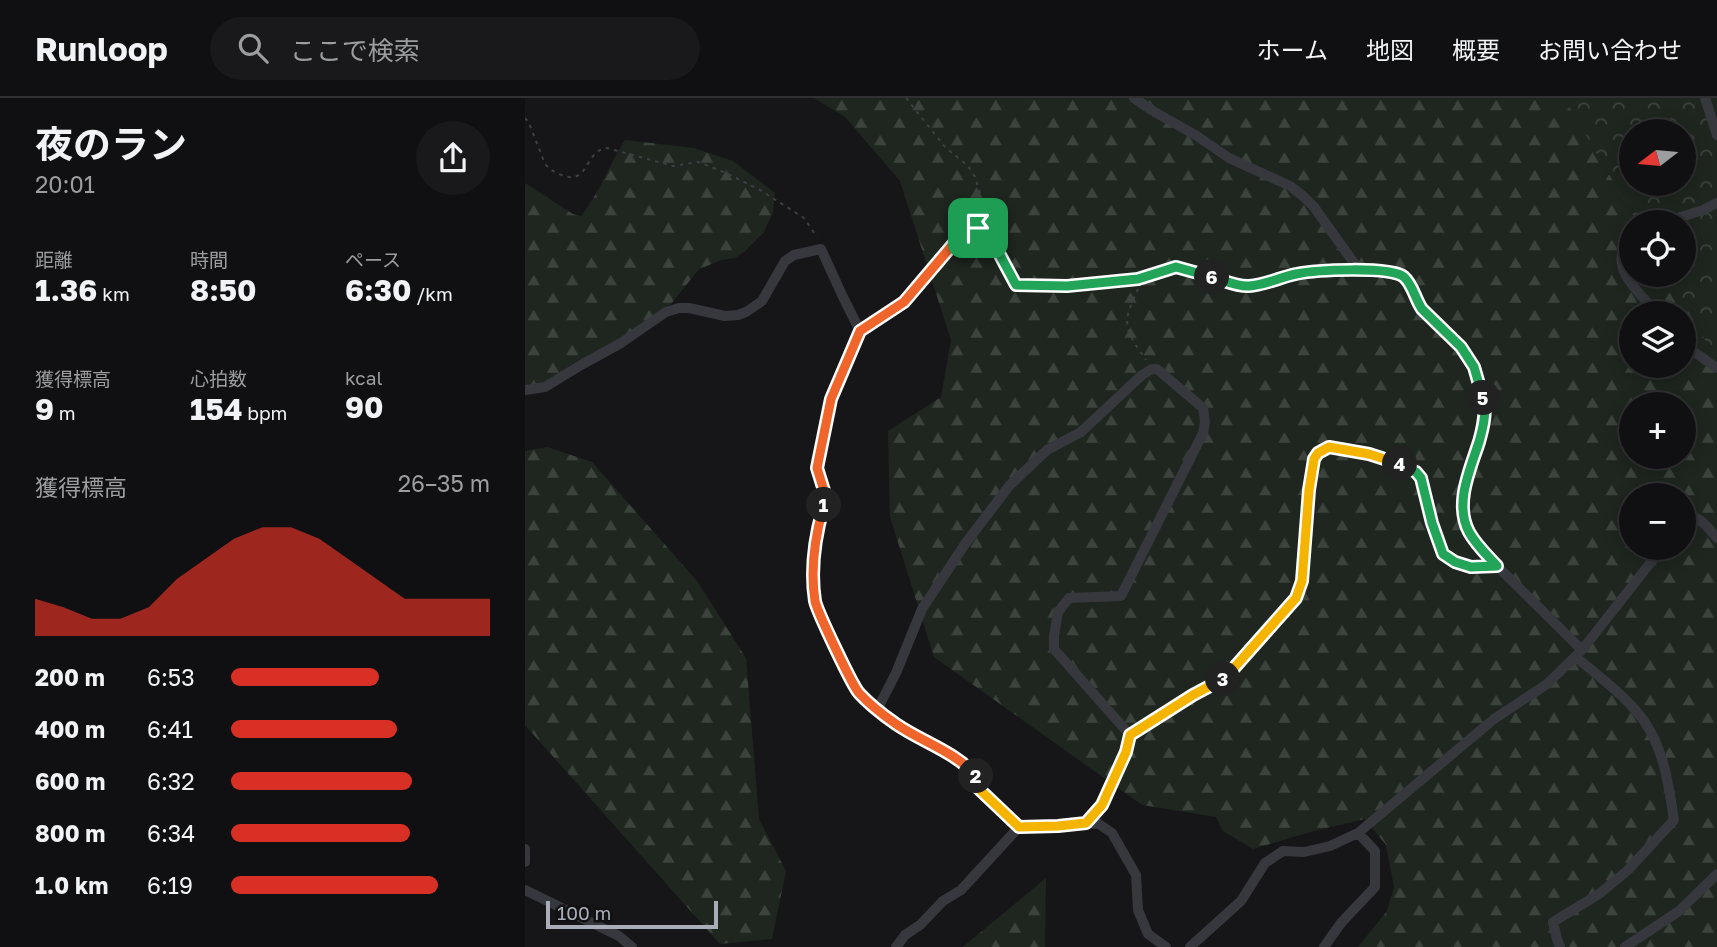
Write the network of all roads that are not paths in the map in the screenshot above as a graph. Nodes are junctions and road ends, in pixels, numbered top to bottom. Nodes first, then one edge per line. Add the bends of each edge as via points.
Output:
1 (1134, 98) edge
2 (1705, 98) edge
3 (1717, 135) edge
4 (1717, 203) edge
5 (1696, 212) edge
6 (1359, 270) junction
7 (1635, 287) edge
8 (1647, 301) edge
9 (860, 331) junction
10 (1696, 353) edge
11 (1717, 368) edge
12 (525, 390) edge
13 (1696, 517) edge
14 (1717, 538) edge
15 (1653, 560) edge
16 (1497, 566) junction
17 (1579, 653) junction
18 (877, 710) junction
19 (1130, 735) junction
20 (1086, 823) junction
21 (1019, 827) junction
22 (1358, 833) junction
23 (525, 849) edge
24 (525, 862) edge
25 (1717, 874) edge
26 (525, 890) edge
27 (632, 947) edge
28 (896, 947) edge
29 (1166, 947) edge
30 (1190, 947) edge
31 (1324, 947) edge
32 (1560, 947) edge
33 (1625, 947) edge

1 - 6 street via 1229,158 1290,186 1314,207
2 - 3 street
4 - 5 street
6 - 9 street via 1299,273 1247,287 1176,267 1138,279 1067,286 1016,285 985,227 966,229 904,302
6 - 16 street via 1402,275 1422,309 1461,347 1474,367 1485,406 1462,506 1468,531
7 - 8 street
9 - 12 street via 821,249 785,261 762,301 746,312 725,316 689,308 666,312 545,387
9 - 18 street via 831,399 817,468 826,497 813,561 815,604 857,691
10 - 11 street
13 - 14 street
15 - 17 street
16 - 17 street
16 - 19 street via 1471,567 1443,554 1416,472 1369,454 1329,447 1314,459 1302,581 1296,598 1226,677
17 - 22 street via 1547,684 1494,719
17 - 32 street via 1643,720 1656,742 1674,820 1628,870 1553,922
18 - 19 street via 922,608 1009,486 1047,450 1081,432 1142,375 1157,369 1203,408 1203,433 1121,596 1069,598 1058,612 1054,636 1054,649
18 - 21 street via 967,765 978,778 978,788
19 - 20 street via 1102,805
20 - 21 street
20 - 29 street via 1100,824 1112,833 1136,875 1138,910 1148,934
21 - 28 street via 961,890 943,901
22 - 30 street via 1330,846 1283,851 1265,863 1241,901
22 - 31 street via 1375,851 1374,887
23 - 24 street
25 - 33 street via 1679,911
26 - 27 street via 619,936

